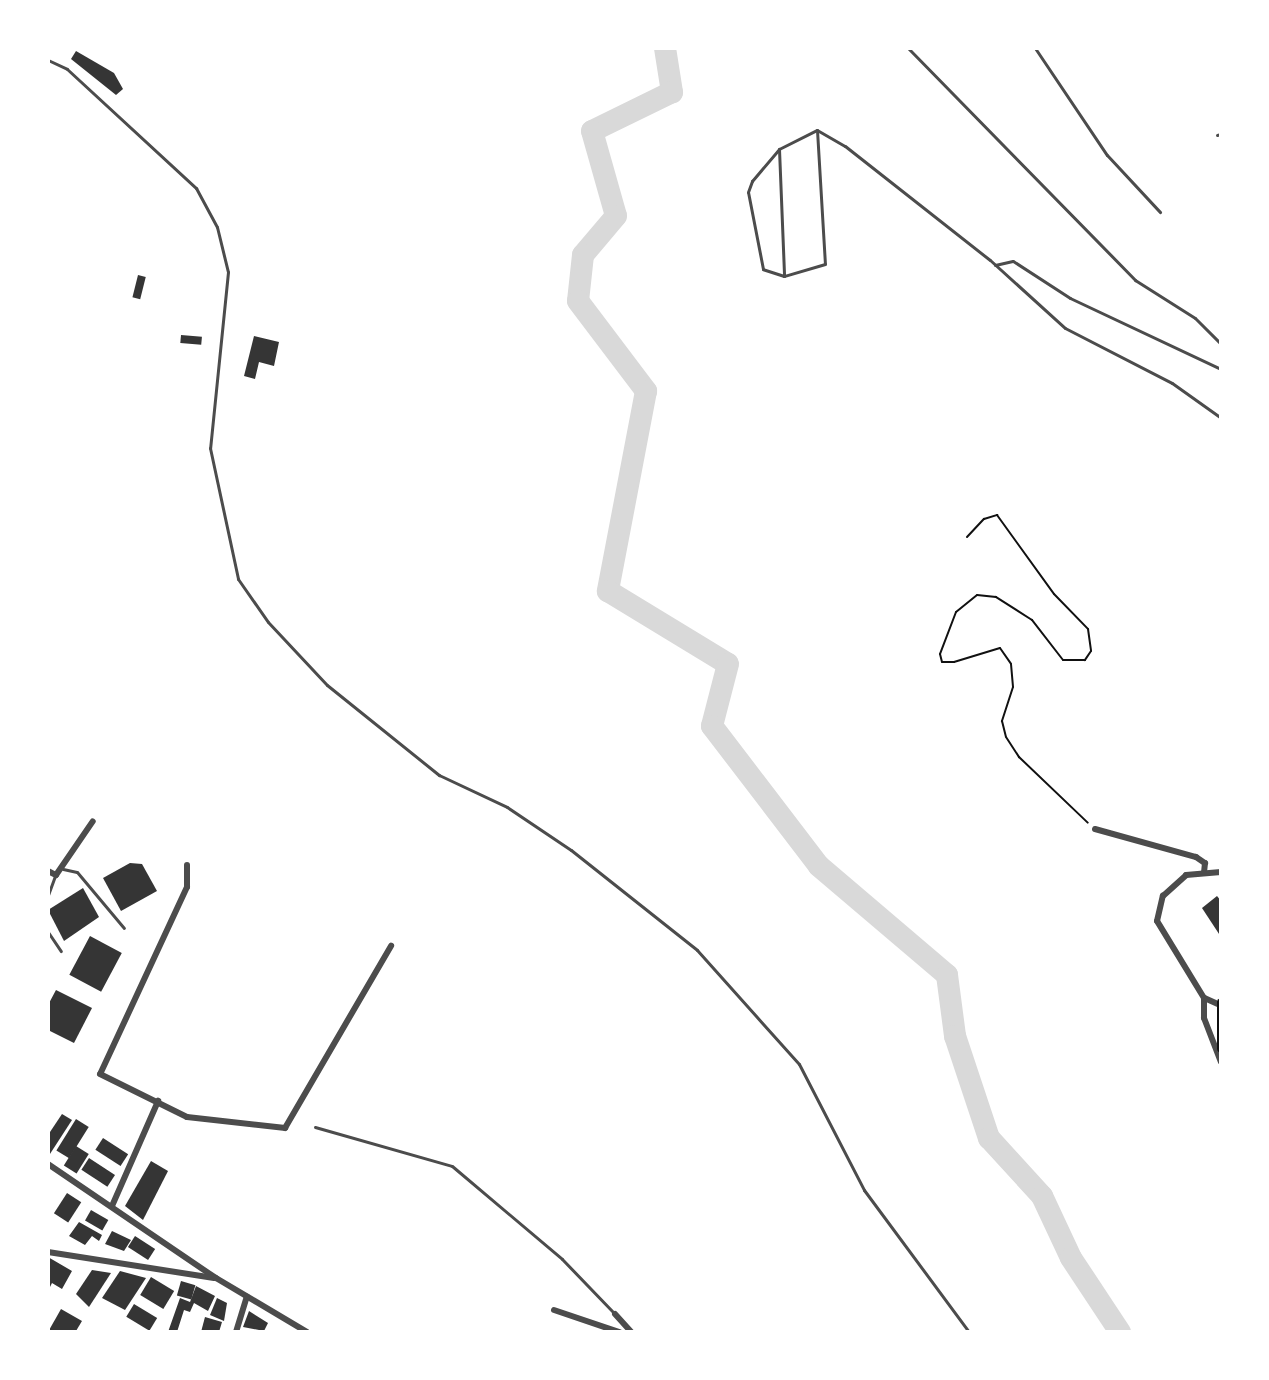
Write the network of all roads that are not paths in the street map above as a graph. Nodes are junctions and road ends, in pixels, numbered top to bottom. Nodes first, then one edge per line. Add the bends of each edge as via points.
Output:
1 (908, 48) edge
2 (1035, 48) edge
3 (48, 60) edge
4 (817, 130) junction
5 (779, 149) junction
6 (1160, 212) dead end
7 (995, 265) junction
8 (784, 276) junction
9 (1221, 344) edge
10 (1221, 369) edge
11 (1221, 418) edge
12 (93, 821) dead end
13 (1095, 829) road end
14 (187, 865) dead end
15 (48, 871) edge
16 (58, 872) junction
17 (1221, 872) edge
18 (1204, 873) junction
19 (48, 895) edge
20 (124, 928) dead end
21 (48, 932) edge
22 (391, 946) dead end
23 (61, 951) dead end
24 (1204, 998) junction
25 (1220, 1004) edge
26 (1221, 1048) edge
27 (1221, 1062) edge
28 (158, 1101) junction
29 (315, 1127) dead end
30 (48, 1164) edge
31 (112, 1206) junction
32 (48, 1252) edge
33 (216, 1278) junction
34 (247, 1297) junction
35 (554, 1310) dead end
36 (615, 1314) joint
37 (236, 1332) edge
38 (307, 1332) edge
39 (619, 1332) edge
40 (631, 1332) edge
41 (969, 1332) edge

1 - 9 lane via 1135,280 1195,318
2 - 6 lane via 1107,155
3 - 41 lane via 67,69 196,188 217,227 228,272 210,448 238,579 268,622 327,685 439,775 507,807 571,850 697,950 799,1064 864,1190
4 - 5 lane
4 - 7 lane via 845,146
4 - 8 lane via 825,264
5 - 8 lane
5 - 8 lane via 748,192 759,263
7 - 10 lane via 1013,261 1070,298
7 - 11 lane via 1065,328 1172,383
12 - 16 street
13 - 18 street via 1196,857 1205,863
14 - 28 street via 187,887 100,1074
15 - 16 street
16 - 19 lane
16 - 20 lane via 77,872
17 - 18 street
18 - 24 street via 1186,875 1163,896 1157,921
21 - 23 lane
22 - 28 street via 307,1098 284,1129 187,1117
24 - 25 street
24 - 27 street via 1212,1048
25 - 26 main road
28 - 31 street
29 - 36 lane via 452,1166 562,1259
30 - 31 street
31 - 33 street
32 - 33 street
33 - 34 street
34 - 37 street
34 - 38 street
35 - 39 street
36 - 40 street

